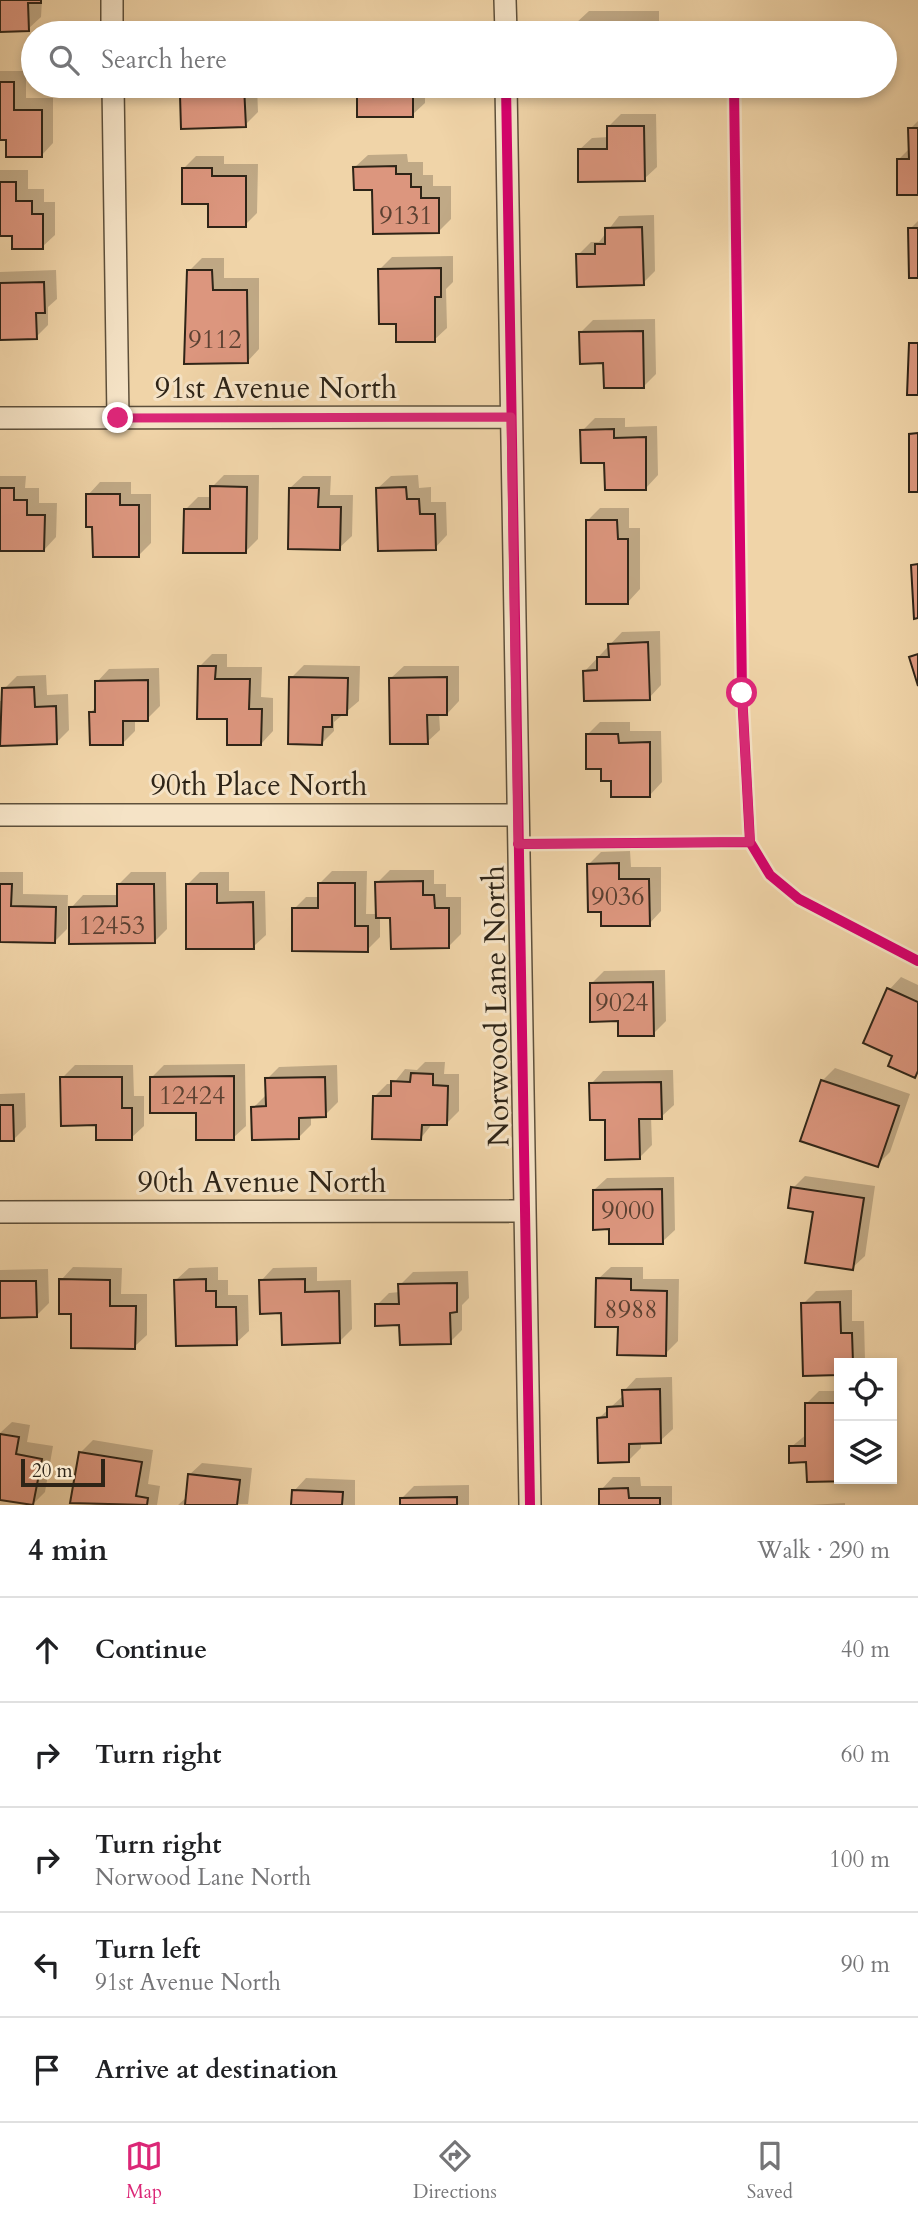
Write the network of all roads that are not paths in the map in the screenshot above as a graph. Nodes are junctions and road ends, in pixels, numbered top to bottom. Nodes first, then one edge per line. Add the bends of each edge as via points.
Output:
1 (112, 0) edge
2 (505, 0) edge
3 (112, 21) edge
4 (506, 21) edge
5 (113, 98) edge
6 (506, 98) edge
7 (511, 417) junction
8 (0, 418) edge
9 (118, 418) junction
10 (0, 814) edge
11 (518, 815) junction
12 (525, 1211) junction
13 (0, 1212) edge
14 (530, 1505) edge

1 - 3 street
2 - 4 street
5 - 9 street
6 - 7 street, Norwood Lane North
7 - 9 street, 91st Avenue North
7 - 11 street, Norwood Lane North
8 - 9 street, 91st Avenue North
10 - 11 street, 90th Place North
11 - 12 street, Norwood Lane North
12 - 13 street, 90th Avenue North
12 - 14 street, Norwood Lane North

